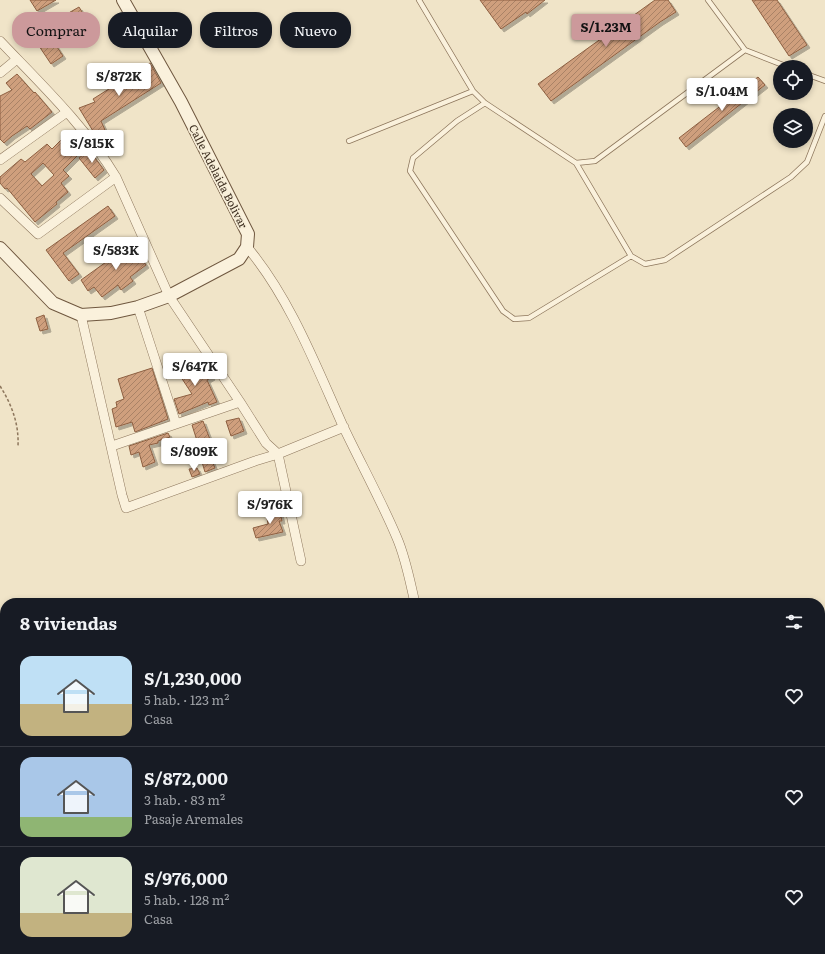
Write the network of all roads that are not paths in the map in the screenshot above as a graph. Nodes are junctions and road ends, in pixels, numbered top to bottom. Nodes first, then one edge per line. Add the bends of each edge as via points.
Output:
1 (123, 0) edge
2 (419, 0) edge
3 (708, 0) edge
4 (0, 40) edge
5 (745, 50) junction
6 (17, 59) junction
7 (773, 61) edge
8 (0, 73) edge
9 (813, 77) edge
10 (825, 81) edge
11 (472, 91) junction
12 (485, 103) junction
13 (67, 112) junction
14 (825, 116) edge
15 (349, 141) dead end
16 (0, 160) edge
17 (576, 163) junction
18 (116, 177) junction
19 (0, 198) edge
20 (247, 247) junction
21 (0, 248) edge
22 (631, 256) junction
23 (169, 296) junction
24 (138, 307) junction
25 (81, 315) junction
26 (240, 402) junction
27 (176, 424) junction
28 (344, 427) junction
29 (112, 446) junction
30 (278, 454) junction
31 (301, 561) dead end
32 (414, 598) edge

1 - 20 main road, Calle Adelaida Bolivar via 181,102 245,227 248,234
2 - 11 lane
3 - 5 lane
4 - 6 street
5 - 7 lane
5 - 17 lane via 596,161
6 - 8 street
6 - 13 street
9 - 10 lane
11 - 12 lane
11 - 15 lane
12 - 17 lane
12 - 22 lane via 457,121 413,158 410,171 503,311 514,319 529,318
13 - 16 street
13 - 18 street
14 - 22 lane via 807,162 791,177 666,260 645,264
17 - 22 lane
18 - 19 street via 38,234
18 - 23 street
20 - 23 main road via 239,259
20 - 28 street via 275,285
21 - 25 main road via 53,303
23 - 24 main road
23 - 26 street
24 - 25 main road via 111,313
24 - 27 street
25 - 29 street
26 - 27 street
26 - 30 street via 266,443
27 - 29 street
28 - 30 street
28 - 32 street via 398,540
29 - 30 street via 126,508
30 - 31 street

